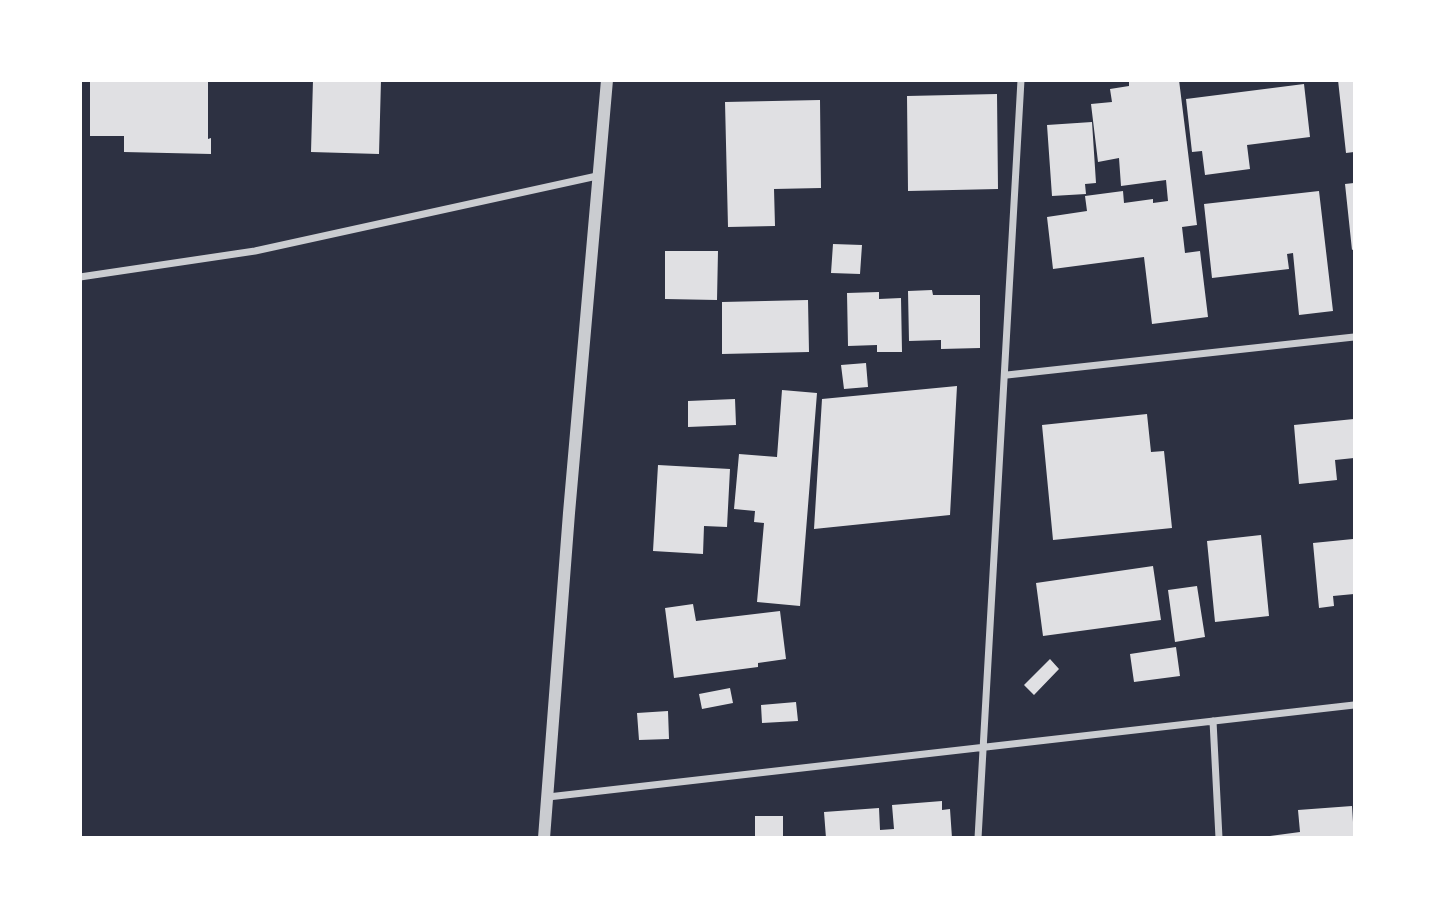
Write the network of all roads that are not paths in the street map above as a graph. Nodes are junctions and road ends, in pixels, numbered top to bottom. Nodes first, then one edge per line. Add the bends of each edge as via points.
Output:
1 (607, 80) edge
2 (1021, 80) edge
3 (597, 176) junction
4 (80, 277) edge
5 (1354, 337) edge
6 (1007, 376) junction
7 (1354, 705) edge
8 (1213, 721) junction
9 (983, 747) junction
10 (548, 797) junction
11 (544, 838) edge
12 (978, 838) edge
13 (1219, 838) edge

1 - 3 street
2 - 6 street
3 - 4 street via 255,250
3 - 10 street
5 - 6 street
6 - 9 street
7 - 8 street
8 - 9 street
8 - 13 street
9 - 10 street
9 - 12 street
10 - 11 street

